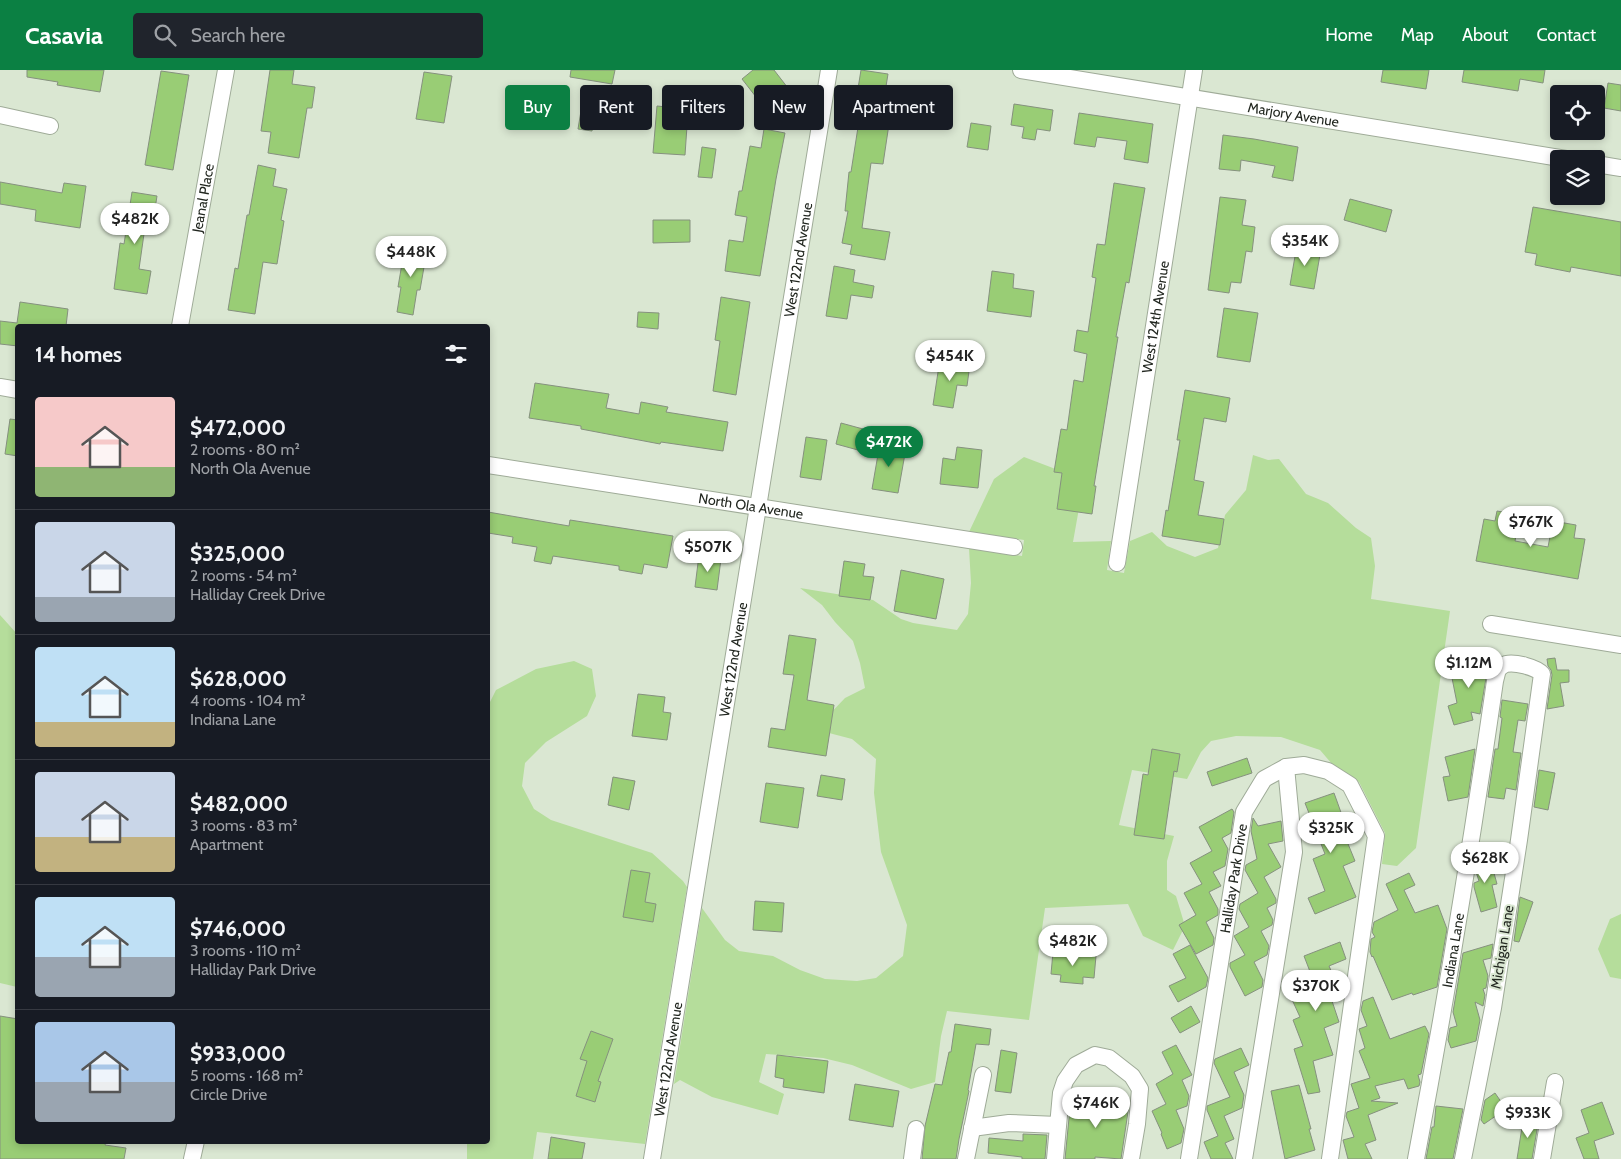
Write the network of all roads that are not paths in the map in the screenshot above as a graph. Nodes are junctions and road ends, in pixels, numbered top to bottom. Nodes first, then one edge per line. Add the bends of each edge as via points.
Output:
1 (226, 70) edge
2 (829, 70) edge
3 (1022, 70) edge
4 (1194, 70) edge
5 (1190, 97) junction
6 (0, 115) edge
7 (50, 126) dead end
8 (1550, 156) edge
9 (1605, 165) edge
10 (1621, 168) edge
11 (180, 324) edge
12 (0, 387) edge
13 (15, 390) edge
14 (490, 465) edge
15 (758, 506) junction
16 (1014, 547) dead end
17 (1117, 564) dead end
18 (1492, 624) dead end
19 (1621, 645) edge
20 (1542, 674) joint
21 (1286, 767) junction
22 (983, 1074) dead end
23 (1555, 1082) dead end
24 (1058, 1125) junction
25 (972, 1128) junction
26 (916, 1129) dead end
27 (195, 1144) edge
28 (192, 1159) edge
29 (652, 1159) edge
30 (912, 1159) edge
31 (966, 1159) edge
32 (1055, 1159) edge
33 (1131, 1159) edge
34 (1189, 1159) edge
35 (1244, 1159) edge
36 (1330, 1159) edge
37 (1416, 1159) edge
38 (1463, 1159) edge
39 (1542, 1159) edge

1 - 11 street, Jeanal Place
2 - 15 street, West 122nd Avenue
3 - 5 street, Marjory Avenue
4 - 5 street, West 124th Avenue
5 - 8 street, Marjory Avenue
5 - 17 street, West 124th Avenue
6 - 7 street
9 - 10 street
12 - 13 street
14 - 15 street, North Ola Avenue
15 - 16 street, North Ola Avenue
15 - 29 street, West 122nd Avenue
18 - 19 street
20 - 37 street, Indiana Lane via 1528,666 1506,664 1498,669
20 - 38 street, Michigan Lane via 1494,998
21 - 34 street, Halliday Park Drive via 1264,779 1244,812
21 - 35 street via 1294,852
21 - 36 street, Halliday Park Drive via 1304,765 1328,771 1350,785 1376,836
22 - 25 street
23 - 39 street
24 - 25 street via 1010,1123
24 - 32 street
24 - 33 street via 1061,1093 1076,1065 1095,1055 1109,1058 1132,1076 1140,1089
25 - 31 street
26 - 30 street
27 - 28 street

